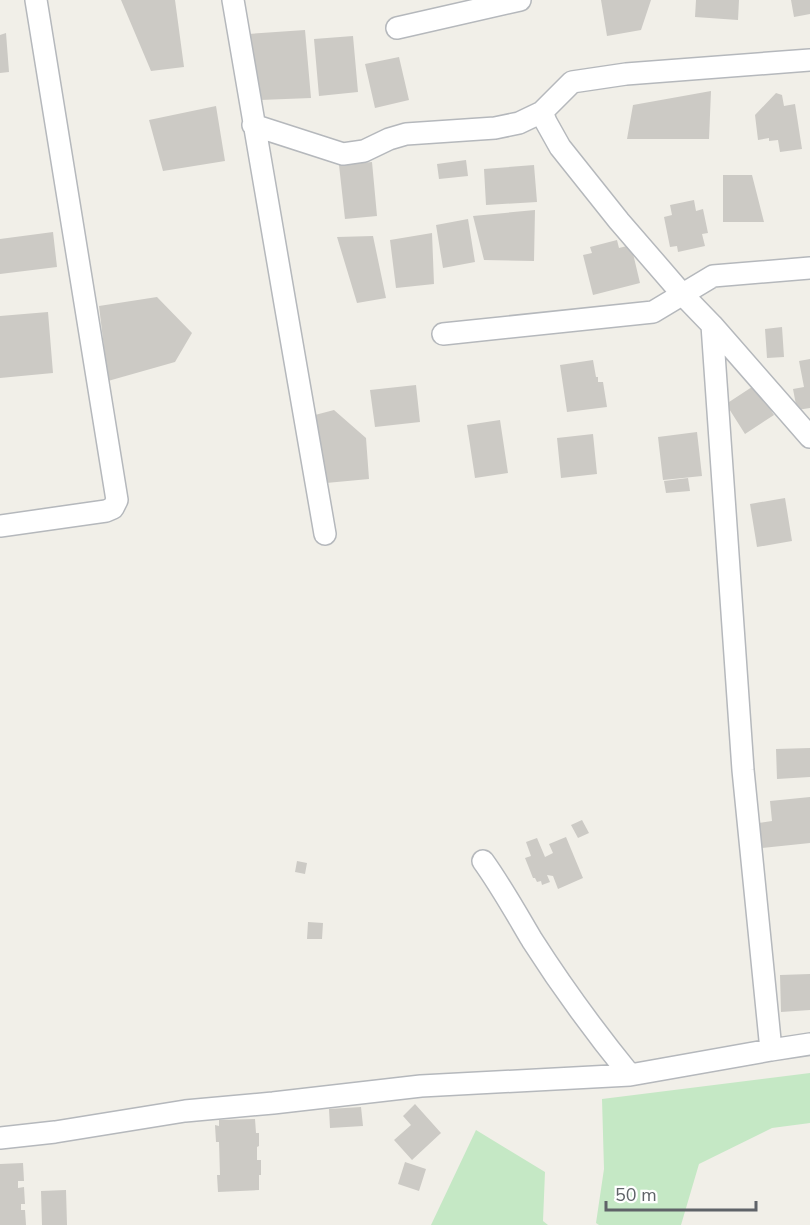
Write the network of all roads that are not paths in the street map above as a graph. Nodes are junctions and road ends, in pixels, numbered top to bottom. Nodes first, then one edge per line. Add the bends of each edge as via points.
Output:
1 (36, 0) edge
2 (233, 0) edge
3 (520, 0) edge
4 (397, 28) dead end
5 (810, 60) edge
6 (542, 112) junction
7 (253, 125) junction
8 (810, 268) edge
9 (683, 295) junction
10 (712, 325) junction
11 (443, 334) dead end
12 (810, 437) edge
13 (0, 526) edge
14 (326, 534) dead end
15 (483, 861) dead end
16 (810, 1044) edge
17 (771, 1050) junction
18 (630, 1075) junction
19 (0, 1138) edge

1 - 13 street via 117,501 106,512
2 - 7 street
3 - 4 street
5 - 6 street via 572,82
6 - 7 street via 519,123 495,128 406,134 364,151 343,154
6 - 9 street via 560,147
7 - 14 street
8 - 9 street via 713,276
9 - 10 street
9 - 11 street via 653,312
10 - 12 street
10 - 17 street via 743,770
15 - 18 street via 564,988
16 - 17 street
17 - 18 street
18 - 19 street via 421,1086 186,1111

